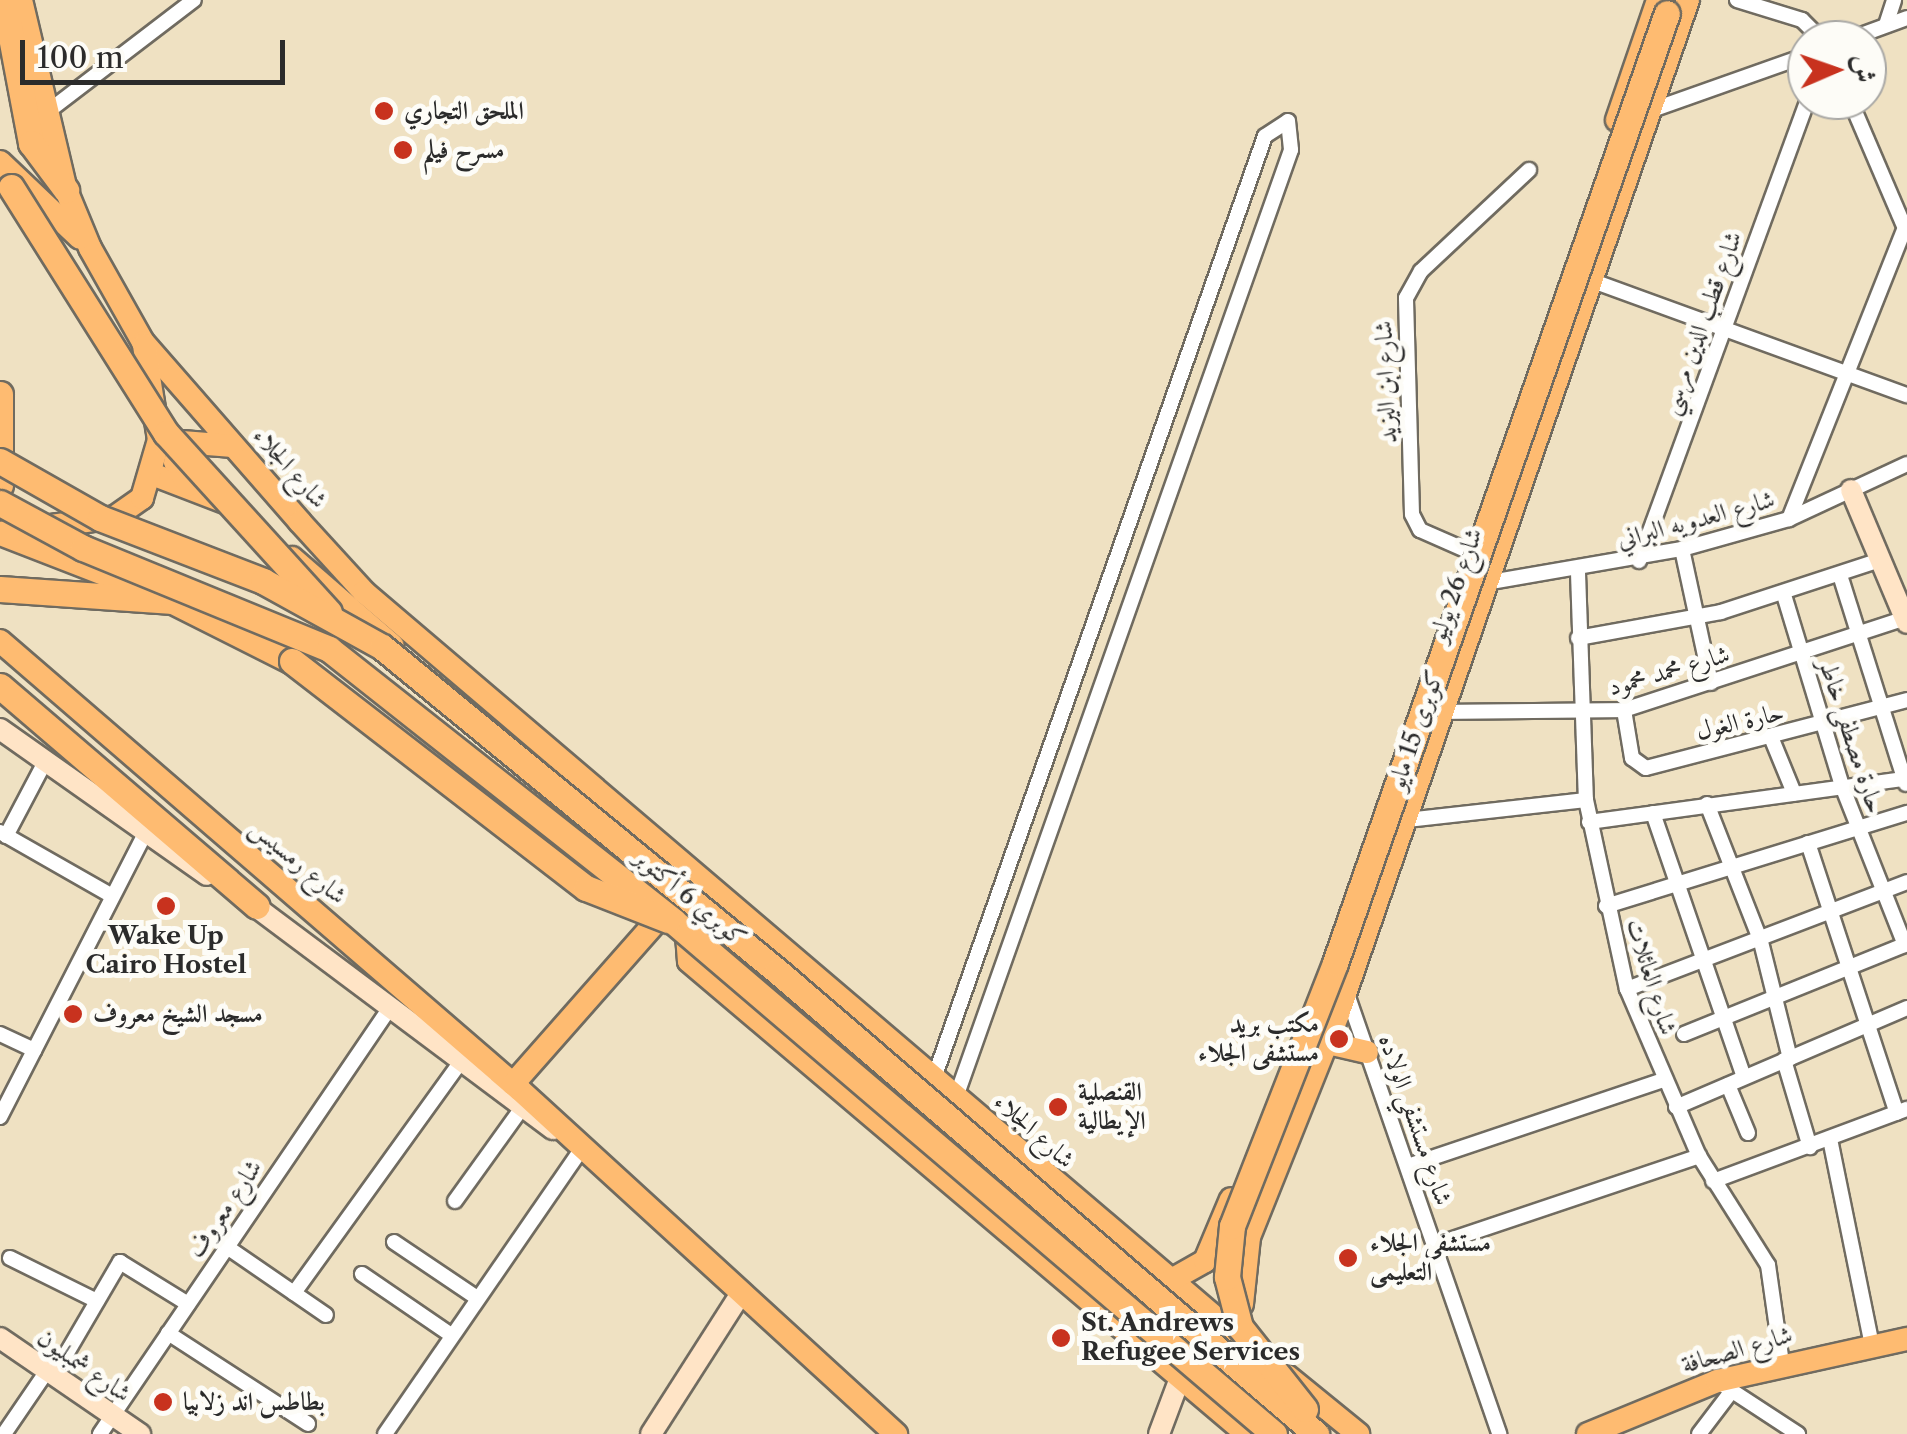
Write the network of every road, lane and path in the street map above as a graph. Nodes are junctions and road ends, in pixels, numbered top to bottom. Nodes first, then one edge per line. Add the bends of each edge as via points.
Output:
1 (4, 0) edge
2 (21, 0) edge
3 (194, 0) edge
4 (1658, 0) edge
5 (1672, 0) edge
6 (1688, 0) edge
7 (1736, 0) edge
8 (1787, 7) edge
9 (1787, 61) edge
10 (1649, 110) junction
11 (46, 112) junction
12 (1801, 120) edge
13 (1859, 120) edge
14 (1616, 123) junction
15 (0, 162) edge
16 (1528, 170) dead end
17 (6, 183) edge
18 (66, 190) junction
19 (1906, 231) edge
20 (90, 248) junction
21 (1593, 281) junction
22 (1723, 332) junction
23 (143, 342) junction
24 (1842, 377) junction
25 (0, 394) edge
26 (1907, 395) edge
27 (235, 446) junction
28 (3, 449) edge
29 (1907, 464) edge
30 (152, 474) junction
31 (0, 484) edge
32 (188, 484) junction
33 (1851, 490) junction
34 (0, 503) edge
35 (1789, 519) junction
36 (0, 534) edge
37 (1682, 549) junction
38 (1468, 551) junction
39 (1876, 560) junction
40 (1639, 561) junction
41 (1578, 573) junction
42 (1840, 575) junction
43 (1485, 584) junction
44 (0, 589) edge
45 (1784, 595) junction
46 (173, 601) junction
47 (1102, 605) junction
48 (329, 612) junction
49 (1127, 614) junction
50 (1697, 617) junction
51 (1903, 621) edge
52 (1859, 635) junction
53 (1578, 638) junction
54 (0, 641) edge
55 (1800, 654) junction
56 (1710, 683) junction
57 (0, 686) edge
58 (1907, 700) edge
59 (1883, 708) junction
60 (1624, 710) junction
61 (1443, 712) junction
62 (1580, 716) junction
63 (1822, 726) junction
64 (0, 729) edge
65 (1771, 738) junction
66 (44, 764) junction
67 (1906, 783) edge
68 (1842, 786) junction
69 (1794, 793) junction
70 (1586, 800) junction
71 (1707, 804) junction
72 (1653, 813) junction
73 (1907, 813) edge
74 (1407, 820) junction
75 (1589, 822) junction
76 (1858, 828) junction
77 (3, 834) edge
78 (144, 836) junction
79 (1808, 843) junction
80 (683, 859) junction
81 (1732, 867) junction
82 (1907, 882) edge
83 (1676, 884) junction
84 (1882, 892) junction
85 (112, 896) junction
86 (257, 906) junction
87 (1606, 906) junction
88 (1831, 913) junction
89 (673, 921) junction
90 (1761, 942) junction
91 (1906, 945) edge
92 (1333, 948) junction
93 (1703, 965) junction
94 (1850, 969) junction
95 (1626, 989) junction
96 (1346, 991) junction
97 (1311, 1000) junction
98 (1776, 1001) junction
99 (1907, 1008) edge
100 (389, 1009) junction
101 (1338, 1014) junction
102 (1724, 1020) junction
103 (1868, 1025) junction
104 (0, 1034) edge
105 (1684, 1034) dead end
106 (1328, 1044) junction
107 (34, 1050) junction
108 (1367, 1052) junction
109 (1787, 1059) junction
110 (459, 1064) junction
111 (1744, 1077) junction
112 (934, 1078) junction
113 (1663, 1080) junction
114 (513, 1084) junction
115 (1728, 1085) junction
116 (956, 1096) junction
117 (2, 1107) edge
118 (1676, 1107) junction
119 (521, 1109) junction
120 (1902, 1111) edge
121 (556, 1130) junction
122 (1748, 1133) dead end
123 (1830, 1139) junction
124 (1810, 1146) junction
125 (580, 1152) junction
126 (1699, 1156) junction
127 (1408, 1166) junction
128 (1713, 1182) junction
129 (455, 1201) dead end
130 (394, 1242) dead end
131 (1435, 1244) junction
132 (227, 1246) junction
133 (10, 1258) dead end
134 (362, 1274) dead end
135 (1166, 1283) junction
136 (294, 1293) junction
137 (740, 1295) junction
138 (477, 1298) junction
139 (97, 1301) junction
140 (188, 1304) junction
141 (326, 1315) dead end
142 (168, 1333) junction
143 (451, 1335) junction
144 (1907, 1338) edge
145 (3, 1345) edge
146 (1872, 1346) junction
147 (1263, 1356) junction
148 (1782, 1363) junction
149 (50, 1373) junction
150 (1180, 1378) junction
151 (1724, 1386) junction
152 (308, 1424) dead end
153 (106, 1425) edge
154 (6, 1431) dead end
155 (140, 1434) edge
156 (385, 1434) edge
157 (651, 1434) edge
158 (896, 1434) edge
159 (1159, 1434) edge
160 (1247, 1434) edge
161 (1274, 1434) edge
162 (1316, 1434) edge
163 (1330, 1434) edge
164 (1358, 1434) edge
165 (1499, 1434) edge
166 (1588, 1434) edge
167 (1700, 1434) edge
168 (1798, 1434) edge

1 - 18 highway via 37,159
2 - 11 main road, شارع الجلاء
3 - 11 street
4 - 14 main road, شارع 26 يوليو
5 - 163 highway, كوبرى 15 مايو, bridge via 1335,963 1232,1226 1227,1278 1240,1327
6 - 10 main road, شارع 26 يوليو
7 - 8 street
9 - 10 street
10 - 14 street
10 - 21 main road, شارع 26 يوليو
11 - 18 main road, شارع الجلاء
12 - 22 street, شارع قطب الدين مرسي
13 - 19 street
14 - 38 main road, شارع 26 يوليو
15 - 20 main road
16 - 38 street, شارع ابن اليزيد via 1421,270 1406,298 1412,514 1420,530
17 - 48 highway, bridge via 166,433
18 - 20 main road, شارع الجلاء
19 - 24 street
20 - 23 main road, شارع الجلاء
21 - 22 street
21 - 43 main road, شارع 26 يوليو
22 - 24 street
22 - 40 street, شارع قطب الدين مرسي
23 - 27 main road, شارع الجلاء
23 - 30 main road via 158,427
24 - 26 street
24 - 35 street
25 - 28 highway
27 - 32 main road via 182,442 175,462
27 - 80 main road, شارع الجلاء via 364,592
28 - 31 highway
28 - 48 highway, كوبري 6 أكتوبر, bridge via 100,518
29 - 33 street, شارع العدويه البراني
30 - 32 main road
30 - 36 main road via 142,498 114,517
32 - 114 main road via 244,513 662,866 672,890 667,910
33 - 35 street, شارع العدويه البراني
33 - 39 main road
34 - 89 highway, كوبري 6 أكتوبر, bridge via 83,548 329,650
35 - 37 street, شارع العدويه البراني
36 - 46 main road
37 - 40 street, شارع العدويه البراني
37 - 50 street
38 - 92 main road, شارع 26 يوليو
39 - 42 street
39 - 51 main road
40 - 41 street, شارع العدويه البراني
41 - 43 street, شارع العدويه البراني
41 - 53 street, شارع العائلات
42 - 45 street
42 - 52 street
43 - 61 main road, شارع 26 يوليو
44 - 46 highway
45 - 50 street
45 - 55 street, حارة مصطفى خاطر
46 - 89 highway, bridge via 292,662 586,888 627,912
47 - 49 street
47 - 49 street via 1265,136 1288,121 1291,150
47 - 112 street
48 - 162 highway, كوبري 6 أكتوبر, bridge via 669,879
49 - 116 street
50 - 53 street
50 - 56 street
51 - 52 street, شارع محمد محمود
52 - 55 street, شارع محمد محمود
52 - 59 street
53 - 62 street, شارع العائلات
54 - 114 main road, شارع رمسيس
55 - 56 street, شارع محمد محمود
55 - 63 street, حارة مصطفى خاطر
56 - 60 street, شارع محمد محمود
57 - 86 highway
58 - 59 street, حارة الغول
59 - 63 street, حارة الغول
59 - 67 street
60 - 62 street, شارع محمد محمود
60 - 65 street, حارة الغول via 1632,758 1646,768
61 - 62 street, شارع محمد محمود
61 - 74 main road, شارع 26 يوليو
62 - 70 street, شارع العائلات
63 - 65 street, حارة الغول
63 - 68 street, حارة مصطفى خاطر
64 - 66 main road, شارع رمسيس
65 - 69 street
66 - 77 street
66 - 78 main road, شارع رمسيس
67 - 68 street
68 - 69 street
68 - 76 street, حارة مصطفى خاطر
69 - 71 street
70 - 74 street
70 - 75 street, شارع العائلات
71 - 72 street
71 - 81 street
72 - 75 street
72 - 83 street
73 - 76 street
74 - 96 main road, شارع 26 يوليو
75 - 87 street, شارع العائلات
76 - 79 street
76 - 84 street, حارة مصطفى خاطر
77 - 85 street
78 - 85 street
78 - 86 main road, شارع رمسيس
79 - 81 street
79 - 88 street
80 - 112 main road, شارع الجلاء
80 - 150 main road via 689,961
81 - 83 street
81 - 90 street
82 - 84 street
83 - 87 street
83 - 93 street
84 - 88 street
84 - 91 street, حارة مصطفى خاطر
85 - 107 street
86 - 100 main road, شارع رمسيس
87 - 95 street, شارع العائلات
88 - 90 street
88 - 94 street
89 - 161 highway, كوبري 6 أكتوبر, bridge
90 - 93 street
90 - 98 street
91 - 94 street
92 - 96 street, شارع مستشفي الولاده
92 - 97 main road, شارع 26 يوليو
93 - 95 street
93 - 102 street
94 - 98 street
94 - 103 street
95 - 113 street, شارع العائلات
96 - 101 main road, شارع 26 يوليو
96 - 108 street, شارع مستشفي الولاده
97 - 101 main road via 1332,1000
97 - 135 main road, شارع 26 يوليو via 1205,1261
98 - 102 street
98 - 109 street
99 - 103 street
100 - 110 main road, شارع رمسيس
100 - 132 street, شارع معروف
101 - 106 main road, شارع 26 يوليو
102 - 105 street
102 - 111 street
103 - 109 street
103 - 120 street
104 - 107 street
106 - 108 main road
106 - 147 main road, شارع 26 يوليو via 1240,1270 1240,1297
107 - 117 street
108 - 127 street, شارع مستشفي الولاده
109 - 111 street
109 - 124 street
110 - 119 main road, شارع رمسيس
110 - 136 street
111 - 115 street
112 - 116 main road, شارع الجلاء
113 - 118 street, شارع العائلات
113 - 127 street
114 - 121 main road, شارع رمسيس
115 - 118 street
115 - 122 street
116 - 135 main road, شارع الجلاء
118 - 126 street, شارع العائلات
119 - 121 main road, شارع رمسيس
119 - 129 street
120 - 123 street
121 - 125 main road, شارع رمسيس
123 - 124 street
123 - 146 street
124 - 128 street
125 - 137 main road, شارع رمسيس
125 - 138 street
126 - 128 street, شارع العائلات
126 - 131 street
127 - 131 street, شارع مستشفي الولاده
128 - 148 street, شارع العائلات via 1768,1265
130 - 138 street
131 - 165 street, شارع مستشفي الولاده
132 - 136 street
132 - 140 street, شارع معروف
133 - 139 street
134 - 143 street
135 - 147 main road, شارع الجلاء
136 - 141 street
137 - 157 main road
137 - 158 main road, شارع رمسيس
138 - 143 street
139 - 140 street via 123,1261
139 - 149 street
140 - 142 street, شارع معروف
142 - 152 street
142 - 153 street, شارع معروف
143 - 156 street
144 - 146 main road, شارع الصحافة
145 - 149 main road, شارع شمبليون
146 - 148 main road, شارع الصحافة
147 - 164 main road, شارع الجلاء
148 - 151 main road, شارع الصحافة
149 - 153 main road, شارع شمبليون
149 - 154 street
150 - 159 main road
150 - 160 main road
151 - 166 main road, شارع الصحافة
151 - 167 street
151 - 168 street
153 - 155 main road, شارع شمبليون

